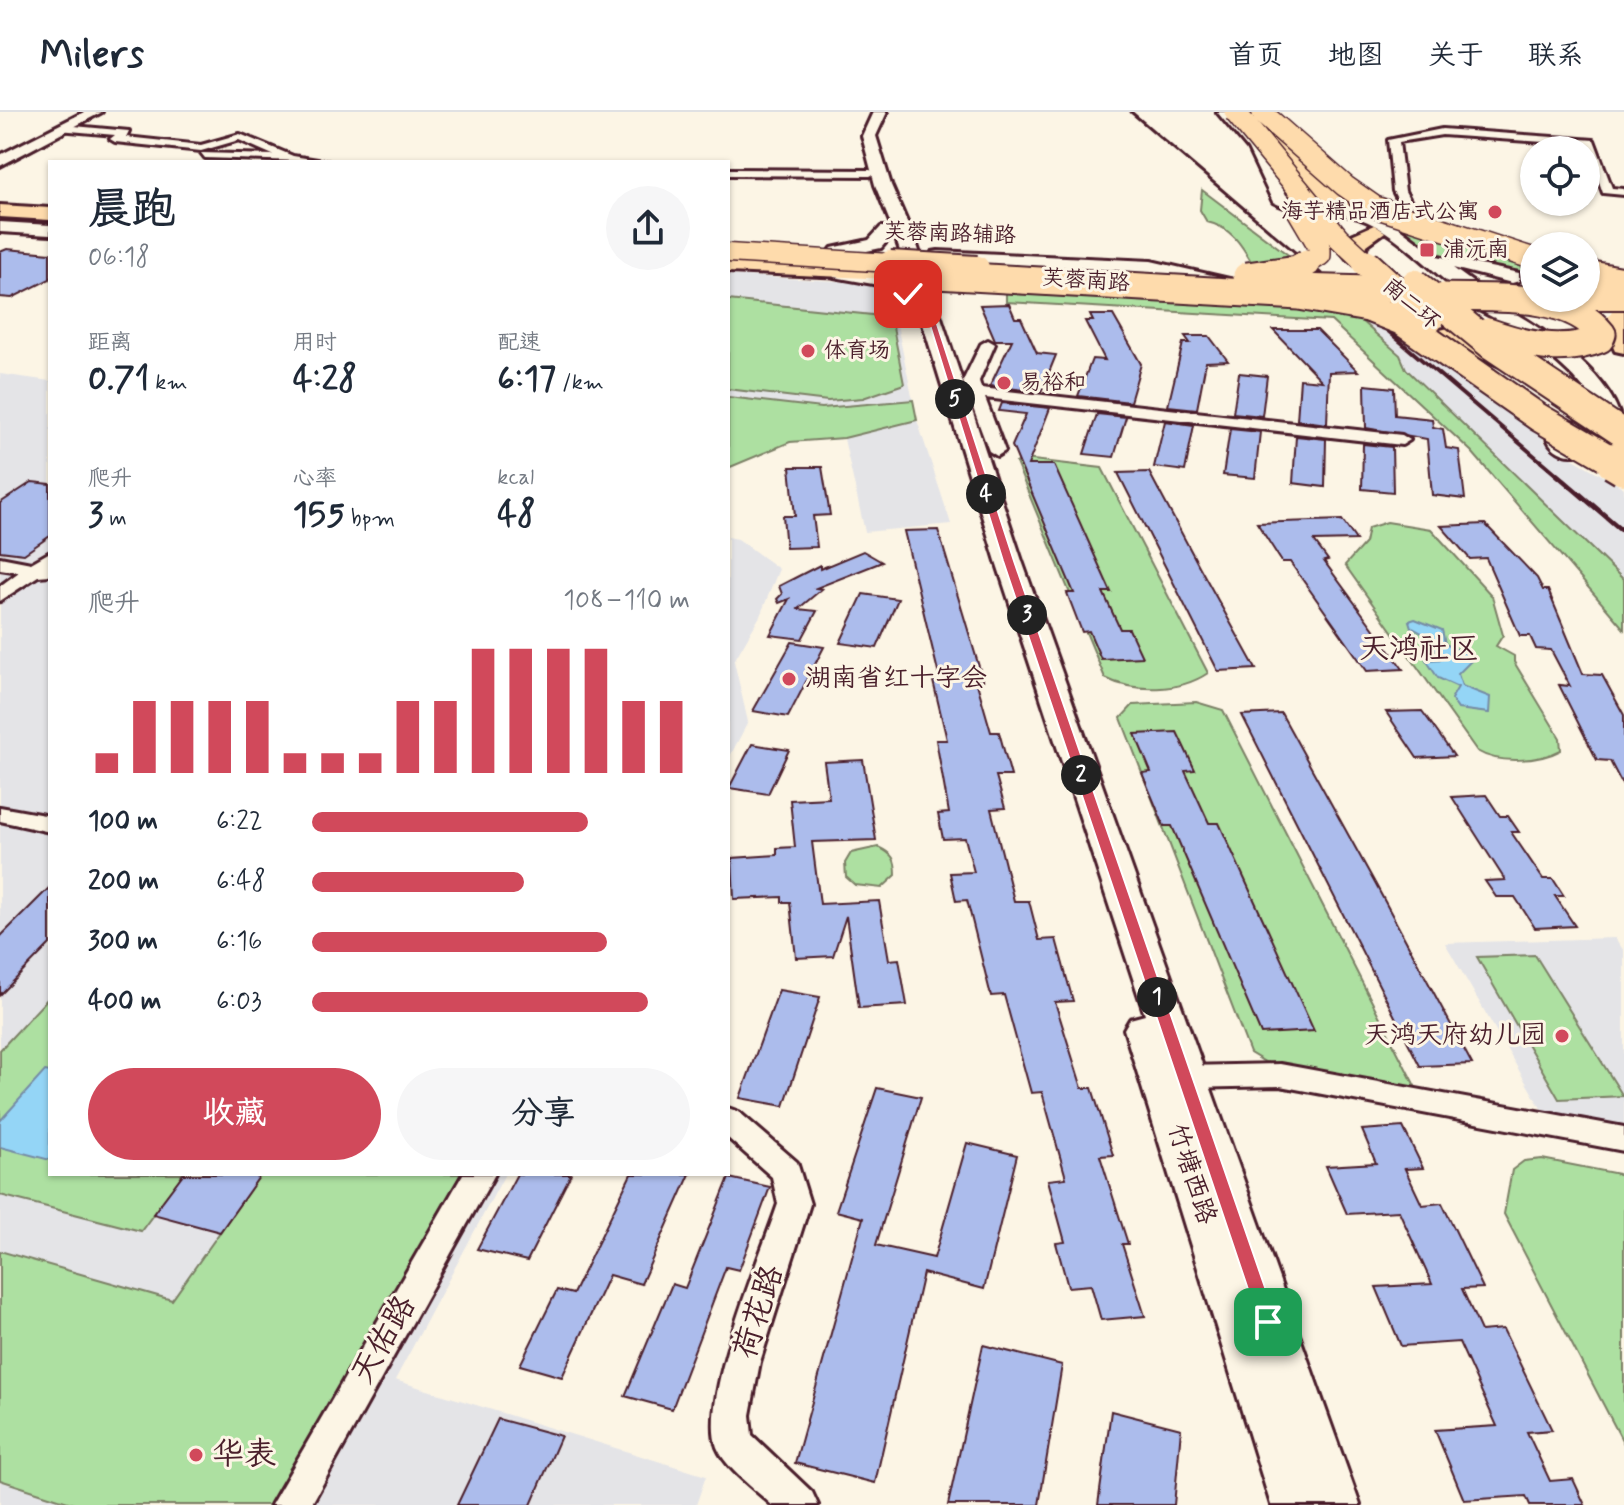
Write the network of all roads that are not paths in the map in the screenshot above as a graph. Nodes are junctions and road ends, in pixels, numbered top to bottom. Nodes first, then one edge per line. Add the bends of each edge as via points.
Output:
1 (75, 112) edge
2 (95, 112) edge
3 (872, 112) edge
4 (880, 112) edge
5 (1224, 112) edge
6 (1235, 112) edge
7 (1254, 112) edge
8 (1260, 112) edge
9 (1274, 112) edge
10 (63, 128) junction
11 (255, 142) junction
12 (0, 149) edge
13 (1268, 149) junction
14 (205, 155) junction
15 (291, 159) junction
16 (190, 160) edge
17 (302, 160) edge
18 (0, 161) edge
19 (730, 172) edge
20 (870, 173) junction
21 (1360, 189) junction
22 (1624, 192) edge
23 (0, 204) edge
24 (48, 206) edge
25 (1396, 210) junction
26 (0, 211) edge
27 (48, 214) edge
28 (0, 219) edge
29 (48, 222) edge
30 (0, 227) edge
31 (48, 230) edge
32 (730, 246) edge
33 (1493, 246) junction
34 (1520, 252) edge
35 (730, 253) edge
36 (1520, 253) edge
37 (1355, 254) junction
38 (730, 259) edge
39 (840, 262) junction
40 (730, 266) edge
41 (909, 266) junction
42 (1408, 277) junction
43 (1512, 277) junction
44 (1520, 277) edge
45 (1316, 290) dead end
46 (1600, 290) edge
47 (1624, 294) edge
48 (1520, 296) edge
49 (1600, 297) edge
50 (1459, 300) junction
51 (1540, 312) edge
52 (1569, 312) edge
53 (1623, 325) edge
54 (988, 344) dead end
55 (975, 392) junction
56 (1624, 404) edge
57 (1624, 434) edge
58 (1402, 440) dead end
59 (997, 451) dead end
60 (1624, 456) edge
61 (1624, 467) edge
62 (1624, 478) edge
63 (0, 563) edge
64 (45, 566) edge
65 (0, 595) edge
66 (0, 814) edge
67 (48, 824) edge
68 (1185, 1077) junction
69 (730, 1122) edge
70 (1624, 1139) edge
71 (478, 1176) edge
72 (290, 1505) edge
73 (799, 1505) edge
74 (1298, 1505) edge
75 (1333, 1505) edge

1 - 12 main road
2 - 10 main road
3 - 20 main road, 竹塘西路 via 861,136
4 - 41 main road, 竹塘西路 via 871,126 870,146
5 - 50 main road via 1255,148 1279,198 1308,209 1367,215
6 - 13 highway, 南二环, bridge
7 - 42 highway, 南二环 via 1370,243
8 - 33 highway, bridge via 1363,200
9 - 21 main road
10 - 11 street via 125,133 115,139 135,144 201,148 240,137
10 - 18 main road
11 - 14 street
11 - 15 street
13 - 37 highway, 南二环, bridge
13 - 41 highway, bridge via 1320,248 1315,261 1297,269 1227,276
14 - 15 street
14 - 16 street
15 - 17 street
19 - 20 street
20 - 41 main road, 竹塘西路
21 - 25 main road
21 - 43 main road via 1389,225 1430,255
22 - 25 street via 1607,191 1590,142 1442,132 1393,140 1399,191 1408,208
23 - 24 main road
25 - 34 main road
26 - 27 main road
28 - 29 main road
30 - 31 main road
32 - 39 main road
33 - 36 highway, bridge
33 - 37 highway, bridge via 1393,230 1359,238
35 - 50 main road, 芙蓉南路, bridge
37 - 50 highway, 南二环, bridge
38 - 50 main road, 芙蓉南路, bridge
39 - 40 main road
39 - 41 main road
39 - 41 main road via 878,279
39 - 41 main road via 875,244
41 - 45 main road, 芙蓉南路辅路 via 1160,291 1222,286
41 - 61 highway, bridge via 1299,296 1368,308 1401,321 1538,417
41 - 68 main road, 竹塘西路
41 - 74 main road, 竹塘西路
42 - 50 highway, 南二环, bridge
42 - 50 highway via 1403,255 1444,246 1492,253 1529,275
43 - 44 main road
43 - 50 main road via 1487,280
46 - 47 main road, bridge
48 - 50 main road, bridge
49 - 53 main road
50 - 50 highway, bridge via 1556,306 1583,315 1602,334 1582,346 1532,345 1498,336
50 - 51 main road
50 - 53 highway, bridge via 1500,358 1560,368 1609,360 1620,344
50 - 57 highway, 南二环, bridge via 1492,346
50 - 60 highway, 南二环 via 1503,378
50 - 62 main road via 1535,335 1605,401 1610,420 1565,430 1559,440
52 - 56 main road via 1552,328 1549,339
54 - 55 street via 971,381
55 - 58 street
55 - 59 street
63 - 64 street
64 - 65 street
66 - 67 street
68 - 70 street via 1280,1075
68 - 75 main road, 竹塘西路
69 - 73 street, 荷花路 via 786,1171 794,1204 742,1362 732,1415 734,1443
71 - 72 street, 天佑路

